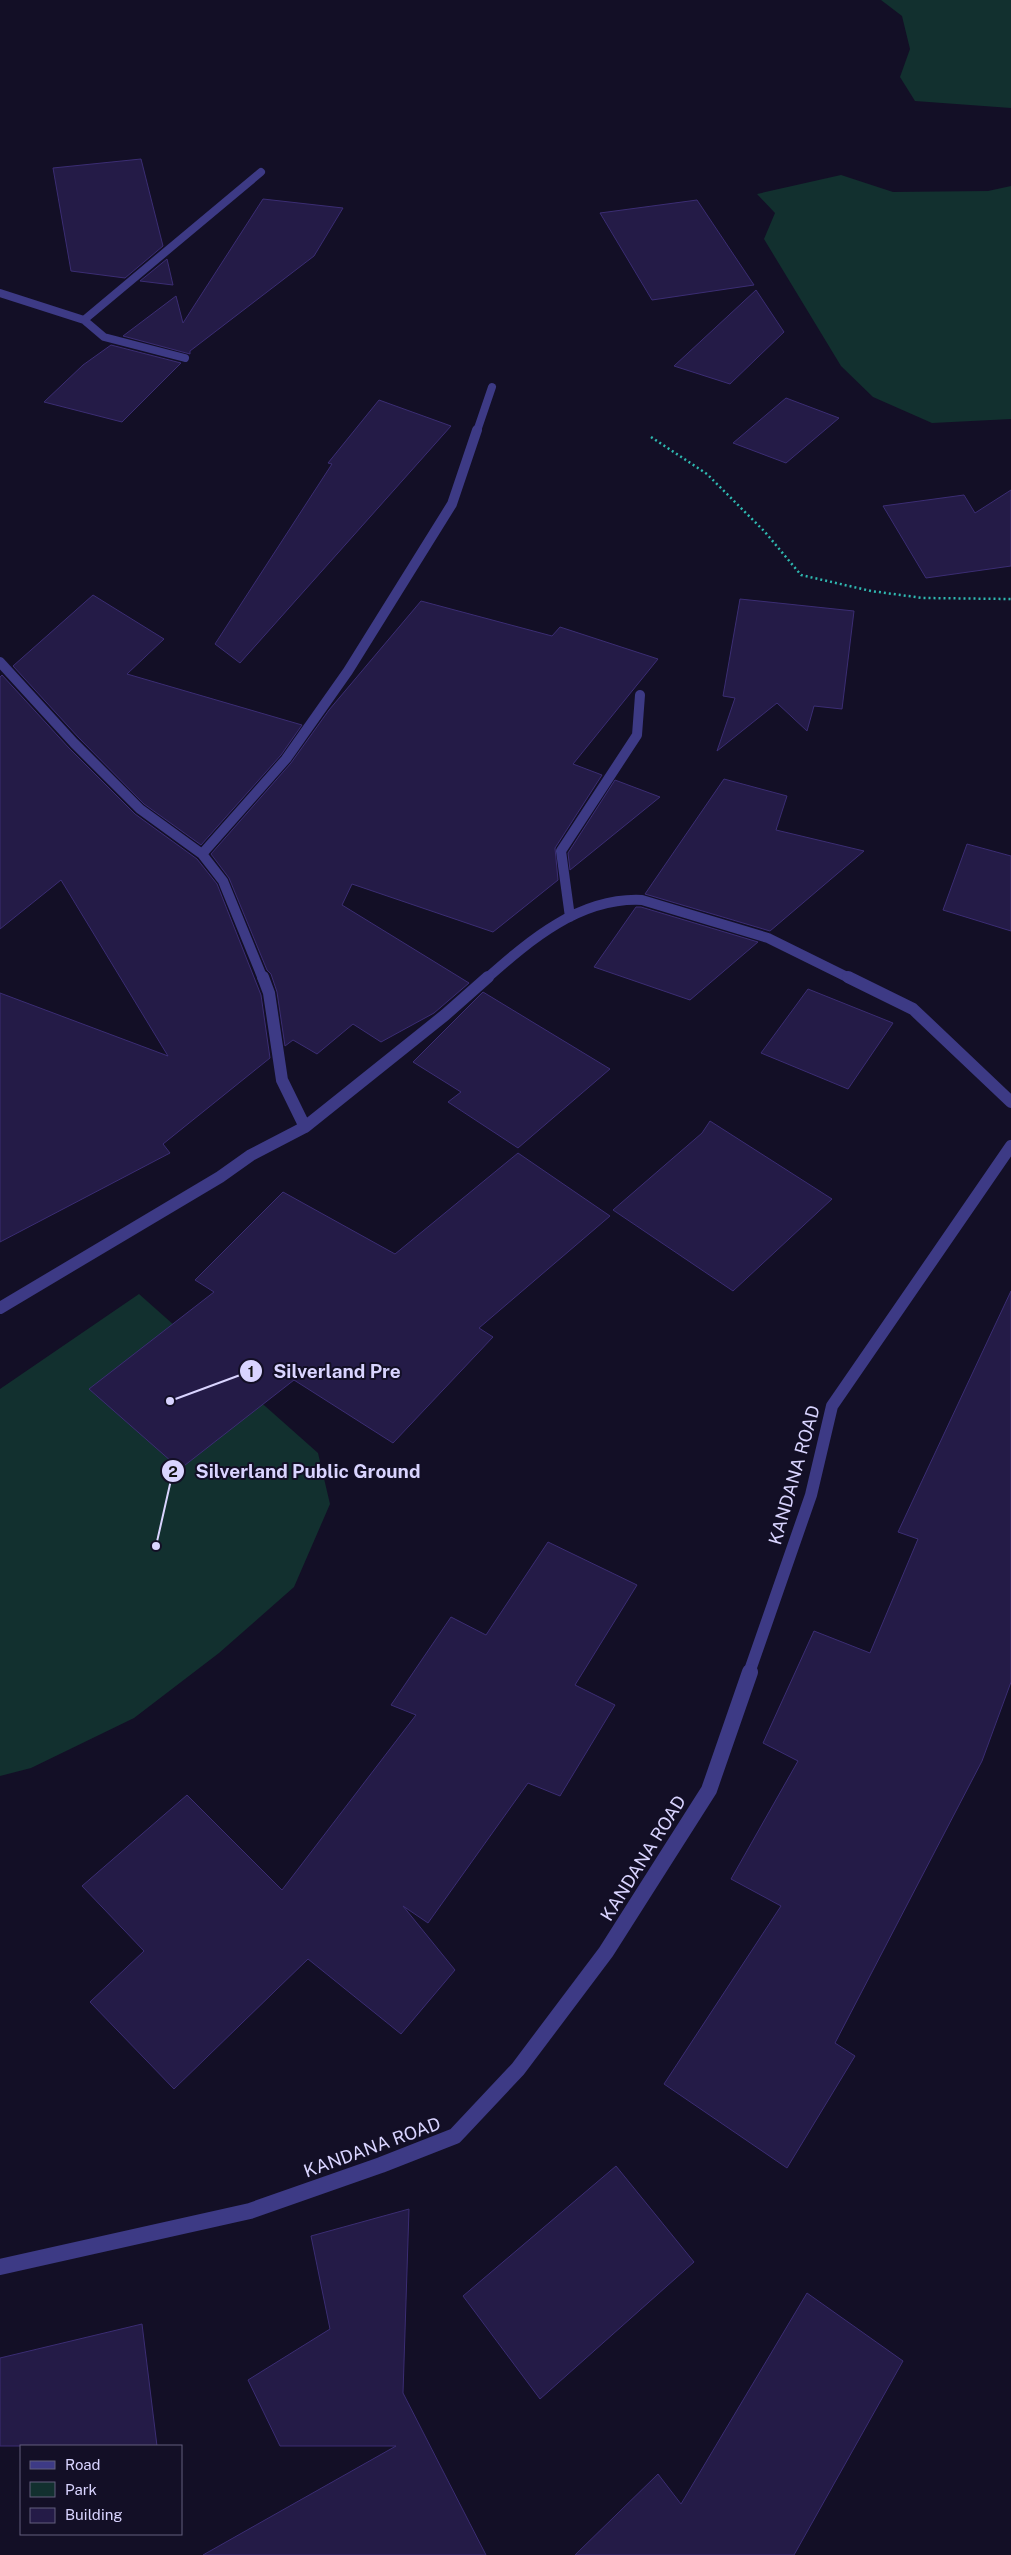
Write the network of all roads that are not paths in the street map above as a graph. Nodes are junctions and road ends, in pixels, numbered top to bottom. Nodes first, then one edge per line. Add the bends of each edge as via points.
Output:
1 (260, 172) dead end
2 (0, 293) edge
3 (84, 320) junction
4 (185, 358) dead end
5 (492, 388) dead end
6 (0, 662) edge
7 (640, 695) dead end
8 (202, 854) junction
9 (570, 916) junction
10 (1011, 1102) edge
11 (305, 1127) junction
12 (1011, 1146) edge
13 (0, 1308) edge
14 (0, 2267) edge

1 - 3 street
2 - 3 street
3 - 4 street via 104,337
5 - 8 street via 452,504 348,671 286,759
6 - 8 street via 140,809
7 - 9 street via 637,735 561,851
8 - 11 street via 223,880 269,993 282,1080
9 - 10 street via 623,899 642,900 768,938 913,1009
9 - 11 street via 532,938 445,1015
11 - 13 street via 251,1155 220,1177
12 - 14 street, KANDANA ROAD via 832,1406 811,1496 709,1790 606,1952 518,2069 455,2136 381,2165 250,2211

